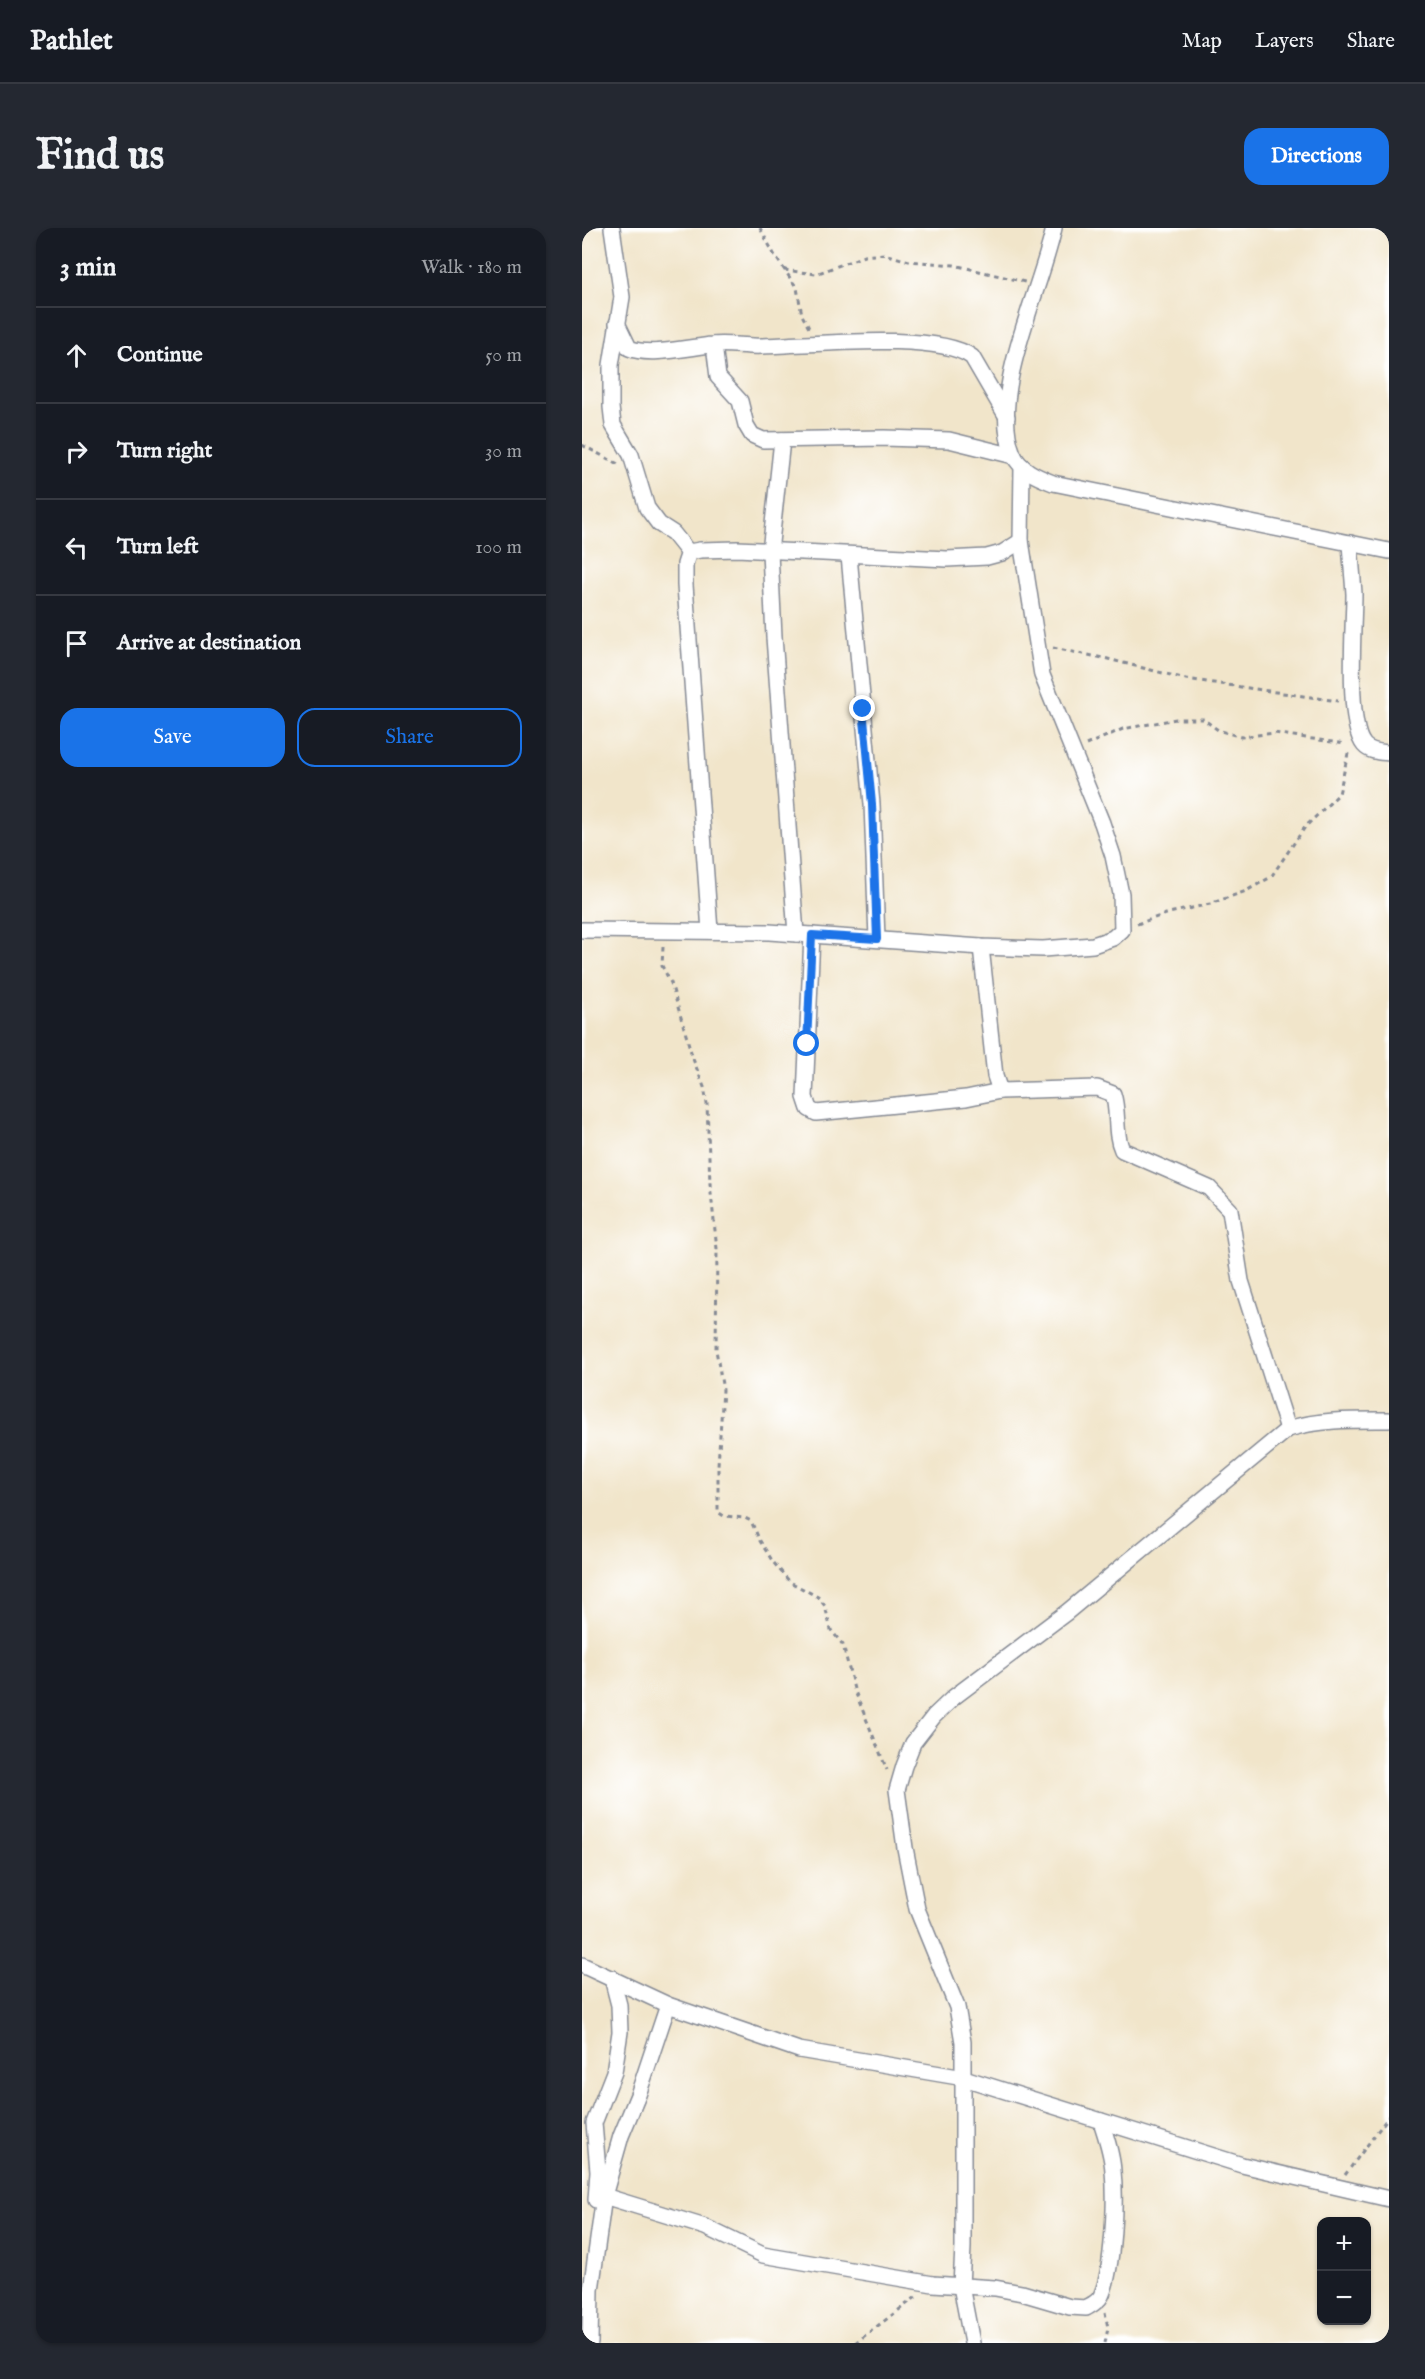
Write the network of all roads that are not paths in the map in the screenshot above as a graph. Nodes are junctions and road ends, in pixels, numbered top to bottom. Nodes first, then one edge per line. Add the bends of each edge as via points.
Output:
1 (612, 228) edge
2 (1054, 228) edge
3 (617, 323) junction
4 (714, 345) junction
5 (1007, 417) junction
6 (782, 440) junction
7 (1018, 461) junction
8 (1021, 541) junction
9 (1350, 543) junction
10 (1389, 551) edge
11 (770, 552) junction
12 (689, 553) junction
13 (849, 556) junction
14 (1389, 753) edge
15 (582, 930) edge
16 (710, 931) junction
17 (804, 934) junction
18 (877, 939) junction
19 (981, 946) junction
20 (1000, 1091) junction
21 (1389, 1420) edge
22 (1288, 1429) junction
23 (582, 1965) edge
24 (612, 1978) junction
25 (668, 2005) junction
26 (964, 2078) junction
27 (1101, 2121) junction
28 (604, 2196) junction
29 (1389, 2199) edge
30 (961, 2286) junction
31 (591, 2290) junction
32 (590, 2343) edge
33 (972, 2343) edge

1 - 3 street via 622,297
2 - 5 street via 1011,372
3 - 4 street via 634,350
3 - 12 street via 611,365 615,429 631,455 644,501 654,519 672,532
4 - 5 street via 944,345 965,352 979,368
4 - 6 street via 718,377 740,401 752,435 763,440
5 - 7 street
6 - 7 street via 949,440
6 - 11 street
7 - 8 street
7 - 9 street via 1037,477 1053,483
8 - 13 street via 1002,554 987,557
8 - 19 street via 1042,675 1113,856 1121,894 1122,930 1093,945 1043,949
9 - 10 street
9 - 14 street via 1354,592 1353,703 1358,735 1371,751
11 - 12 street via 737,549
11 - 13 street
11 - 17 street via 774,637
12 - 16 street via 685,585
13 - 18 street via 872,804
15 - 16 street
16 - 17 street
17 - 18 street
17 - 20 street via 805,1097 809,1109 816,1113
18 - 19 street
19 - 20 street
20 - 22 street via 1106,1090 1113,1094 1117,1106 1118,1143 1122,1150 1209,1188 1220,1197 1230,1210 1241,1281
21 - 22 street via 1332,1420
22 - 26 street via 1067,1612 954,1697 913,1743 897,1790 905,1848 917,1909 957,2007
23 - 24 street
24 - 25 street
24 - 31 street via 620,2032 614,2072 594,2123 598,2171 589,2250
25 - 26 street via 799,2050
25 - 28 street
26 - 27 street
26 - 30 street
27 - 29 street via 1204,2154
27 - 30 street via 1113,2171 1111,2251 1100,2299 1086,2308 1070,2307 1022,2293
28 - 30 street via 705,2227 763,2255
28 - 31 street
30 - 33 street
31 - 32 street

